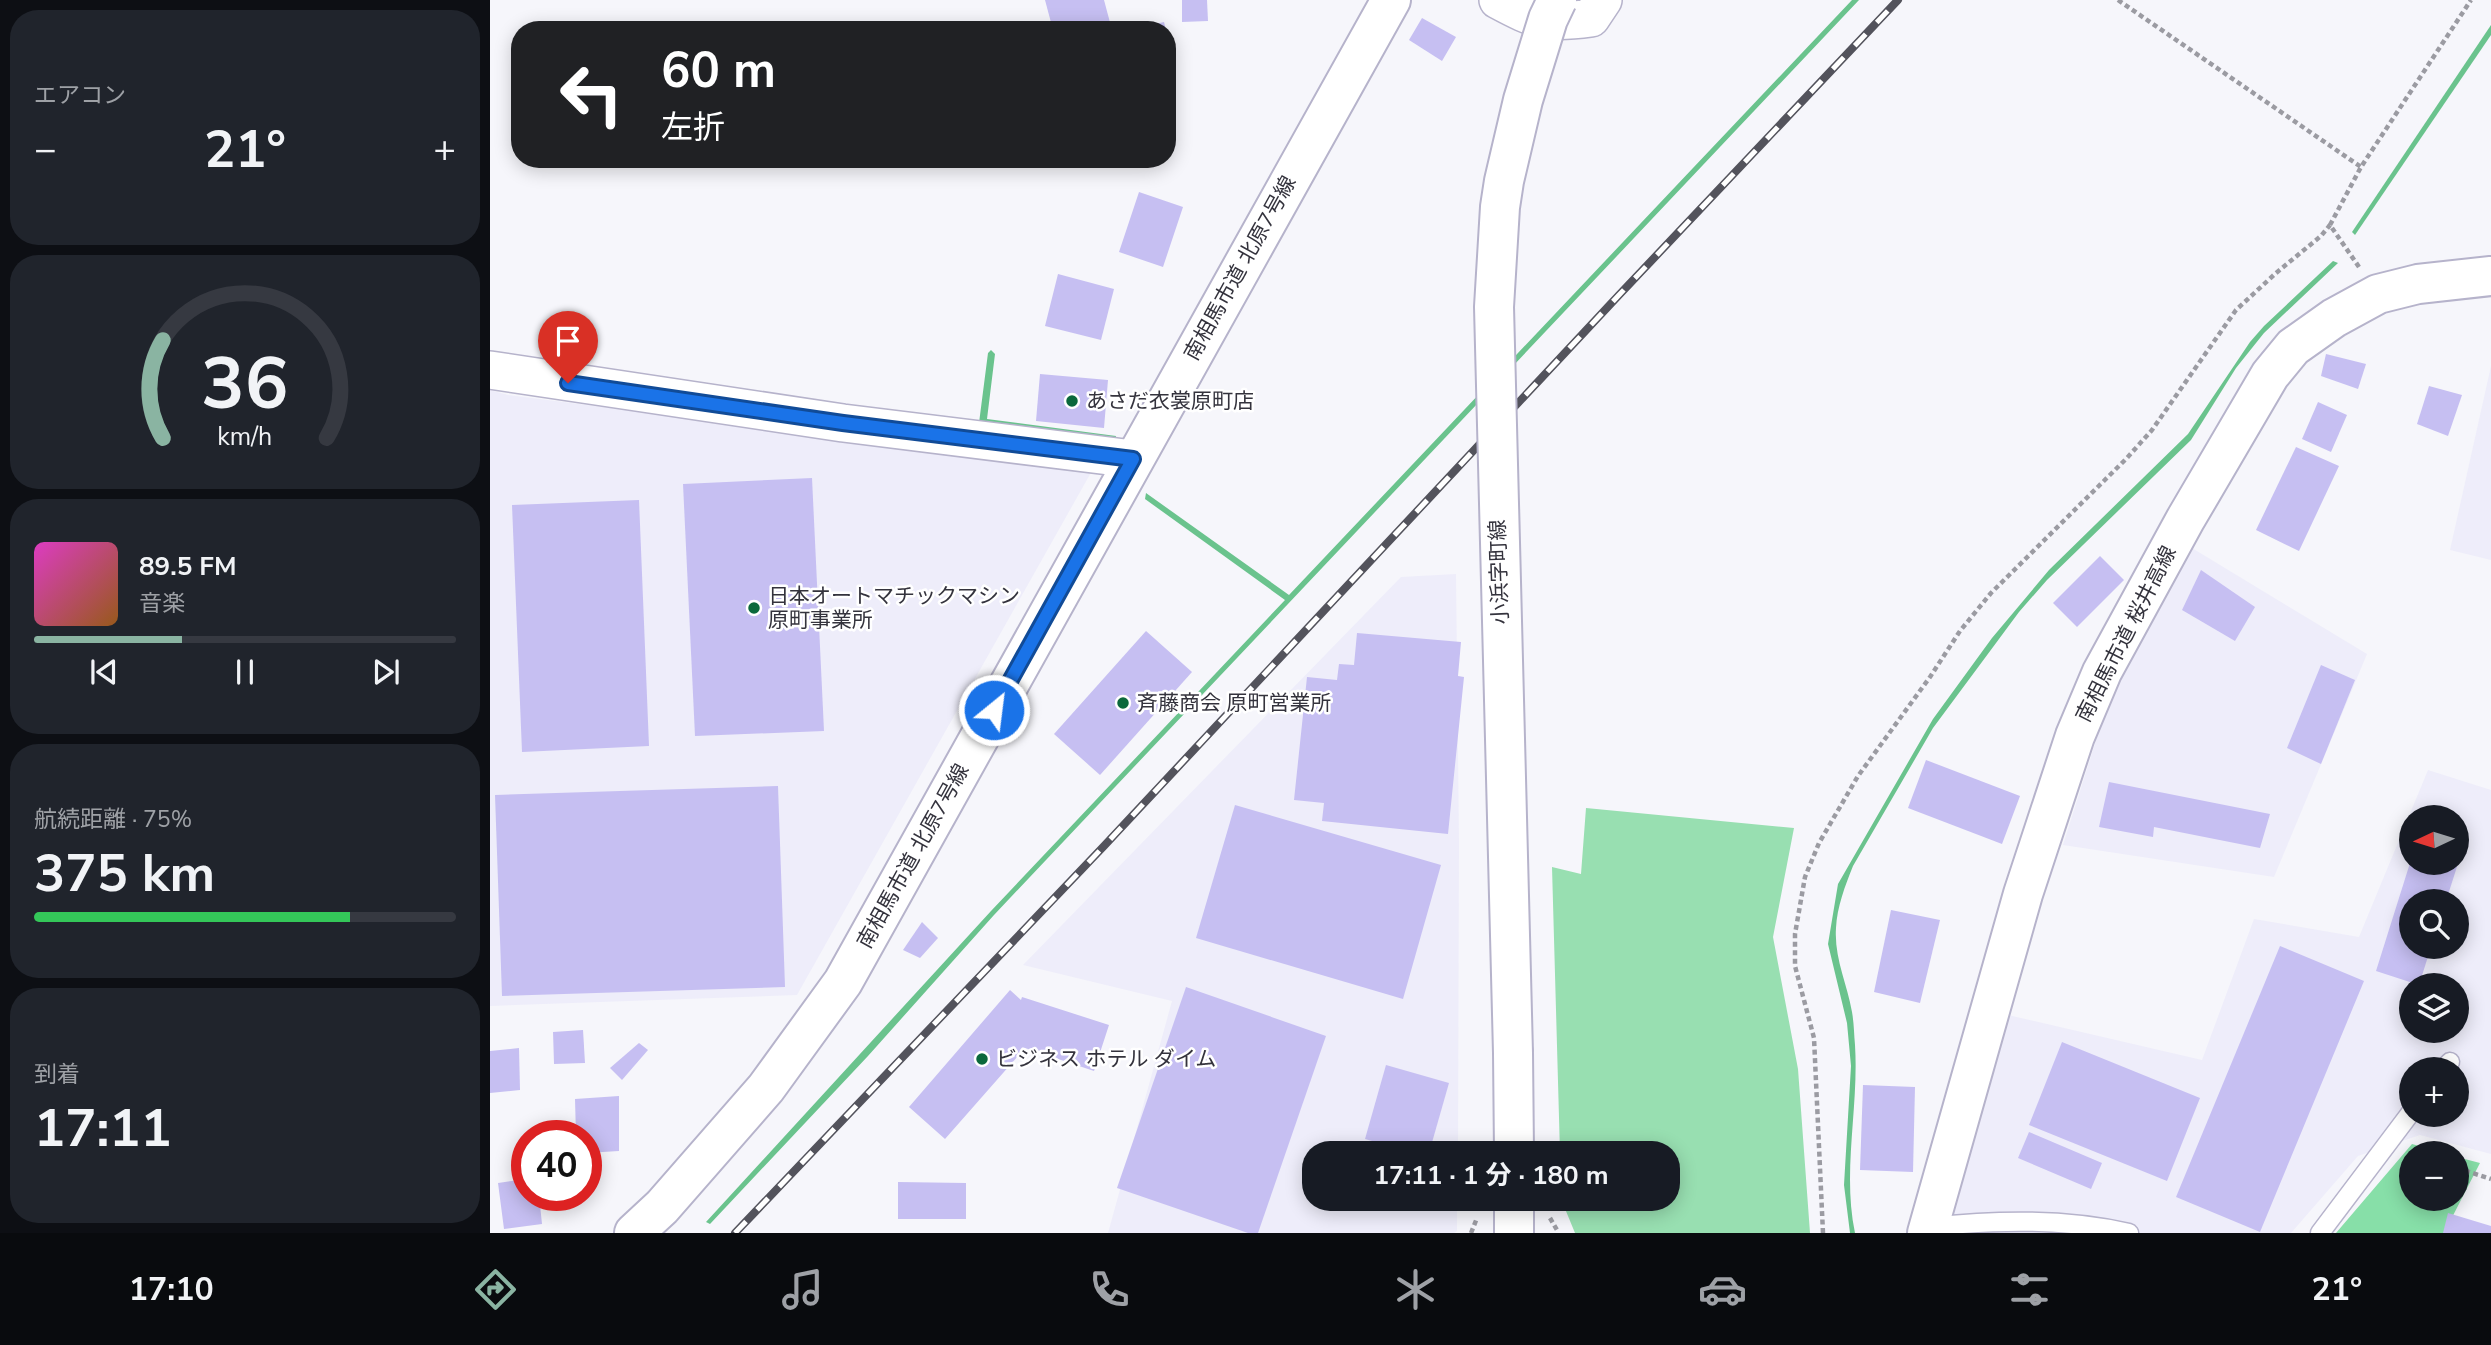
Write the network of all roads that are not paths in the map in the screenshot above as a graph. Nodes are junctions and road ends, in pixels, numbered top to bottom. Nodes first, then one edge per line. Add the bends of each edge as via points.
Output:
1 (1391, 0) edge
2 (1498, 0) edge
3 (1557, 0) edge
4 (1603, 0) edge
5 (2491, 276) edge
6 (490, 370) edge
7 (1133, 459) junction
8 (2400, 1127) edge
9 (1514, 1141) edge
10 (1514, 1211) edge
11 (1928, 1230) edge
12 (634, 1233) edge
13 (1514, 1233) edge
14 (2129, 1233) edge
15 (2320, 1233) edge

1 - 7 street, 南相馬市道 北原7号線
2 - 4 street via 1538,19 1559,22 1591,18
3 - 9 street, 小浜字町線, bridge via 1509,154 1495,267
5 - 11 street, 南相馬市道 桜井高線 via 2418,284 2378,294 2293,347 2270,375 2102,672 2075,736 2023,894
6 - 7 street via 843,423
7 - 12 street, 南相馬市道 北原7号線 via 843,982 766,1088
8 - 15 lane
10 - 13 street
11 - 14 lane via 2034,1221

